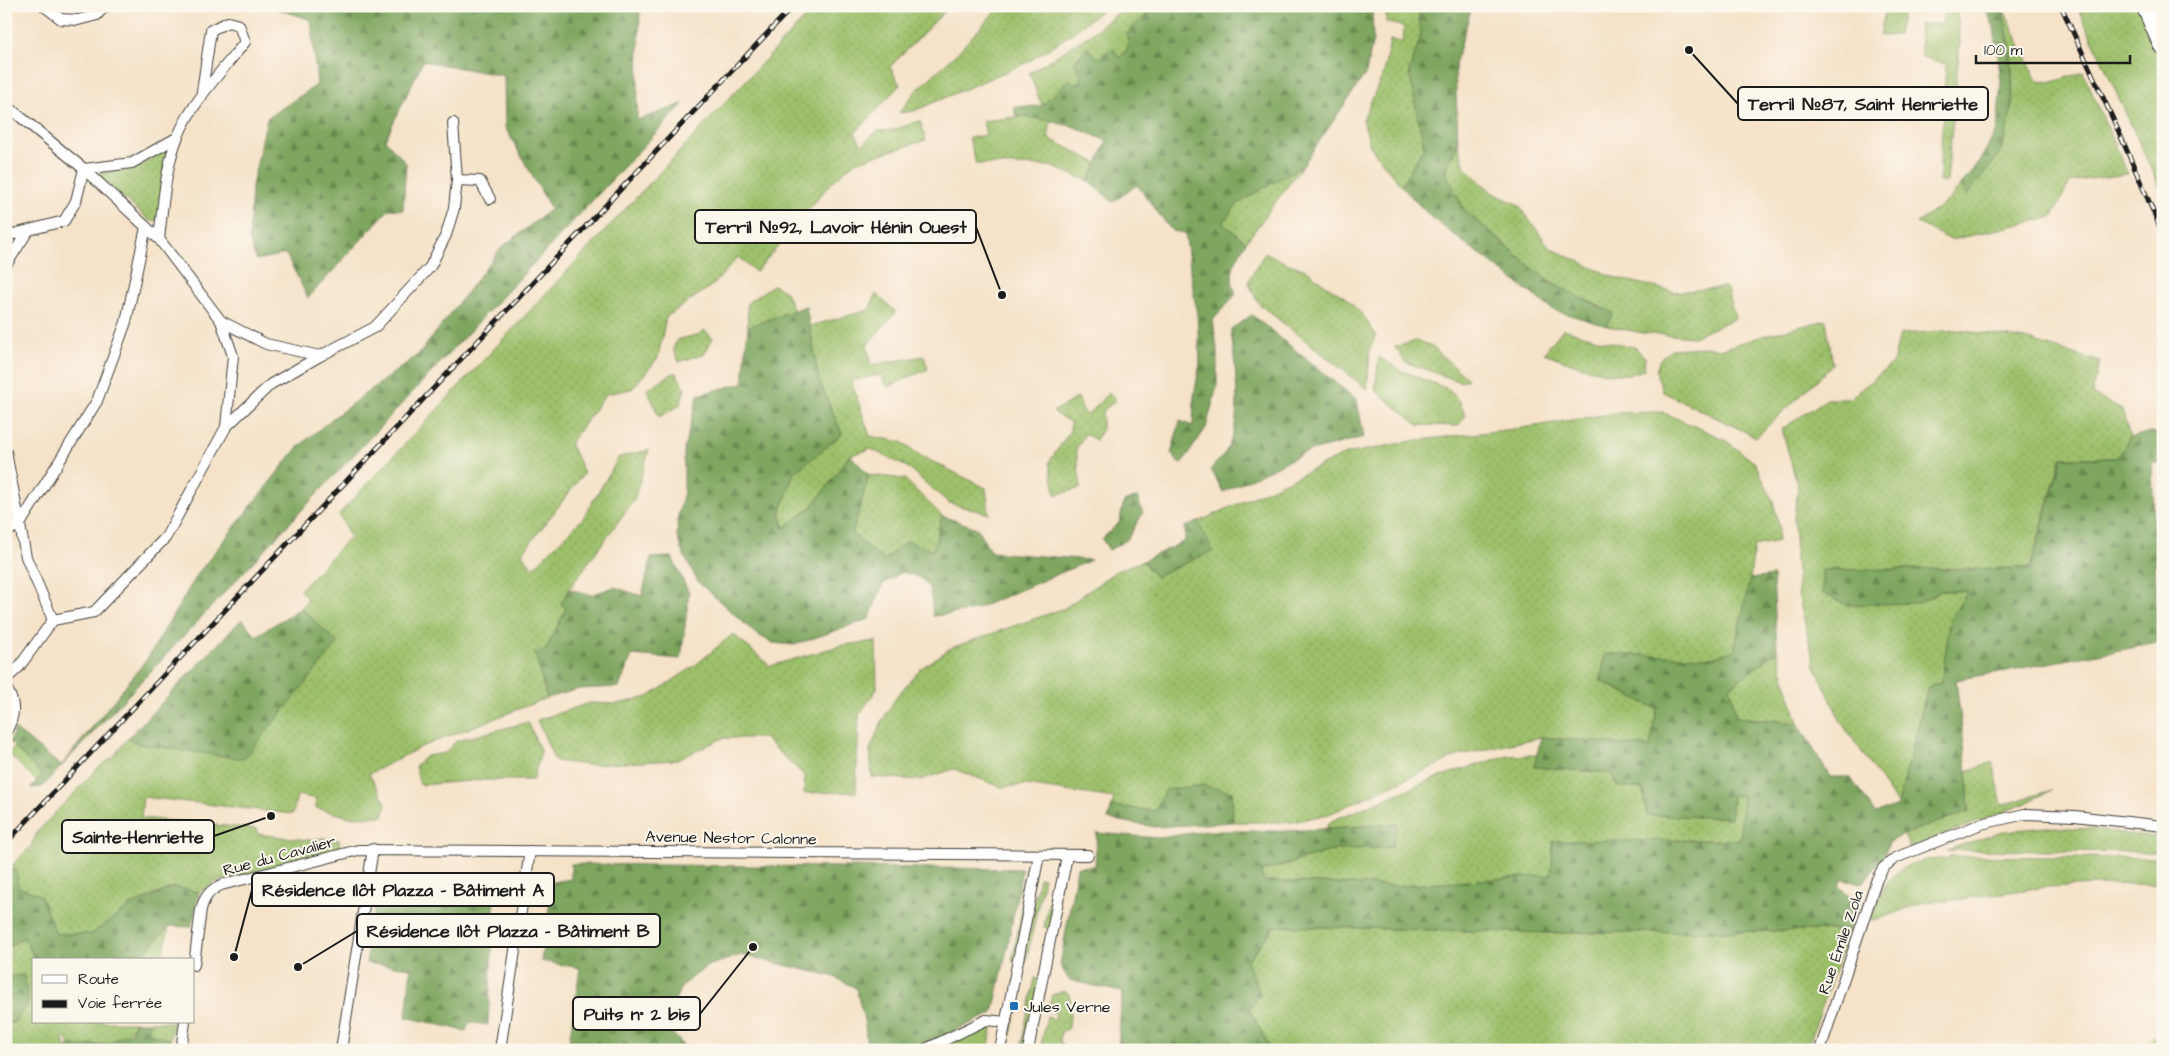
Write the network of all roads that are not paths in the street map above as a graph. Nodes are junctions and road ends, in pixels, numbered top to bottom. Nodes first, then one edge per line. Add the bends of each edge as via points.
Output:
1 (44, 6) edge
2 (105, 6) edge
3 (2146, 6) edge
4 (2163, 45) edge
5 (201, 98) junction
6 (6, 105) edge
7 (453, 123) dead end
8 (178, 136) junction
9 (84, 169) junction
10 (457, 180) junction
11 (490, 198) dead end
12 (146, 227) junction
13 (28, 231) junction
14 (6, 236) edge
15 (159, 238) junction
16 (6, 265) edge
17 (221, 321) junction
18 (320, 356) junction
19 (226, 427) junction
20 (6, 452) edge
21 (20, 524) junction
22 (6, 532) edge
23 (53, 620) junction
24 (6, 679) edge
25 (6, 688) edge
26 (6, 732) edge
27 (2163, 826) edge
28 (373, 849) junction
29 (530, 851) junction
30 (1039, 855) junction
31 (1088, 855) dead end
32 (1067, 856) junction
33 (195, 958) edge
34 (1006, 1022) junction
35 (185, 1024) edge
36 (181, 1050) edge
37 (341, 1050) edge
38 (500, 1050) edge
39 (924, 1050) edge
40 (1000, 1050) edge
41 (1028, 1050) edge
42 (1820, 1050) edge

1 - 2 street via 61,19 78,20 97,15
3 - 4 highway
5 - 5 street via 245,42 239,25 228,22 211,30
5 - 8 street
6 - 9 street
7 - 10 street
8 - 9 street via 132,163
8 - 15 street via 164,185
9 - 12 street
9 - 13 street via 76,201 64,221
10 - 11 street via 480,181
10 - 18 street via 454,208 446,235 430,267 375,327
12 - 15 street
12 - 21 street via 126,322 96,400
13 - 14 street
13 - 16 street
15 - 17 street
17 - 18 street via 266,344
17 - 19 street via 233,356
18 - 19 street via 271,384
19 - 23 street via 166,537 94,612
20 - 21 street
21 - 22 street
21 - 23 street via 26,557
23 - 24 street via 19,667
25 - 26 street via 14,706
27 - 42 street, Rue Émile Zola via 2025,814 1981,824 1902,854 1886,864 1877,879
28 - 29 street, Avenue Nestor Calonne
28 - 33 street, Rue du Cavalier via 221,885 209,892 204,900
28 - 37 street
29 - 30 street, Avenue Nestor Calonne
29 - 38 street
30 - 32 street, Avenue Nestor Calonne
30 - 34 street
31 - 32 street, Avenue Nestor Calonne
32 - 41 street
34 - 39 street via 986,1020
34 - 40 street
35 - 36 street

